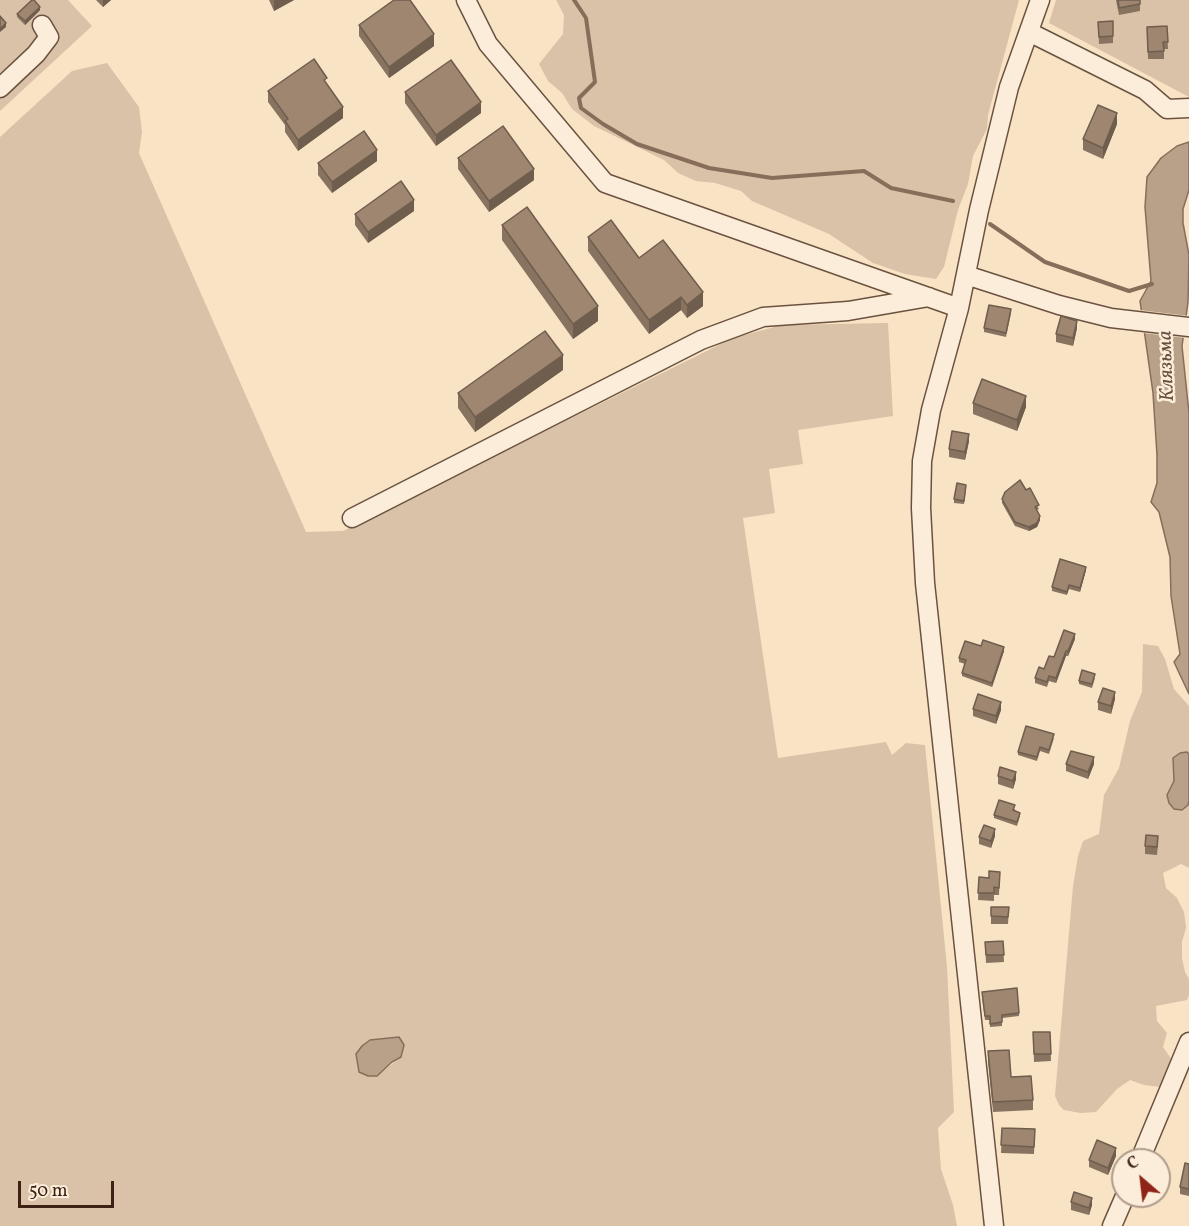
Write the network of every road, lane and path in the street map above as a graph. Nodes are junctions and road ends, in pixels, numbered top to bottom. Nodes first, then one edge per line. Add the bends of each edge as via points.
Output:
1 (466, 0) edge
2 (1040, 0) edge
3 (42, 25) dead end
4 (1029, 32) junction
5 (0, 88) edge
6 (1189, 108) edge
7 (966, 275) junction
8 (928, 297) junction
9 (959, 308) junction
10 (1189, 327) edge
11 (352, 518) dead end
12 (1189, 1042) edge
13 (1145, 1148) edge
14 (1120, 1208) edge
15 (994, 1226) edge
16 (1112, 1226) edge

1 - 8 street via 488,44 605,183
2 - 4 street
3 - 5 street via 49,37
4 - 6 street via 1145,90 1167,109
4 - 7 street via 1009,87
7 - 9 street
7 - 10 street via 1111,318
8 - 9 street
8 - 11 street via 848,311 763,317 700,340
9 - 15 street via 922,461 921,508 925,583
12 - 13 street
14 - 16 street

